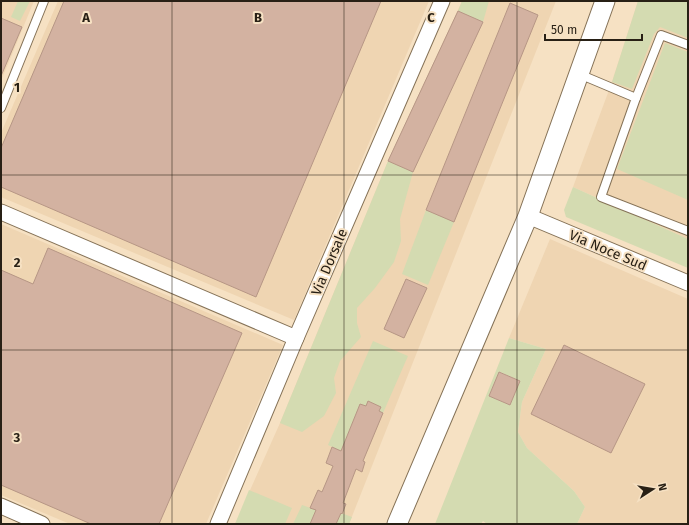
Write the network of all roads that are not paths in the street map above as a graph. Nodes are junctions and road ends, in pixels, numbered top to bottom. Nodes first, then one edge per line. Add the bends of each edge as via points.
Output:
1 (44, 1) edge
2 (442, 1) edge
3 (605, 1) edge
4 (688, 46) edge
5 (579, 74) junction
6 (636, 98) junction
7 (1, 108) edge
8 (1, 212) edge
9 (528, 216) junction
10 (688, 231) edge
11 (688, 284) edge
12 (296, 338) junction
13 (1, 506) edge
14 (42, 524) edge
15 (218, 524) edge
16 (397, 524) edge

1 - 7 lane
2 - 12 street, Via Dorsale
3 - 5 street
4 - 6 lane via 662,35
5 - 6 lane
5 - 9 street
6 - 10 lane via 601,197
8 - 12 street
9 - 11 street, Via Noce Sud
9 - 16 street
12 - 15 street, Via Dorsale
13 - 14 street

